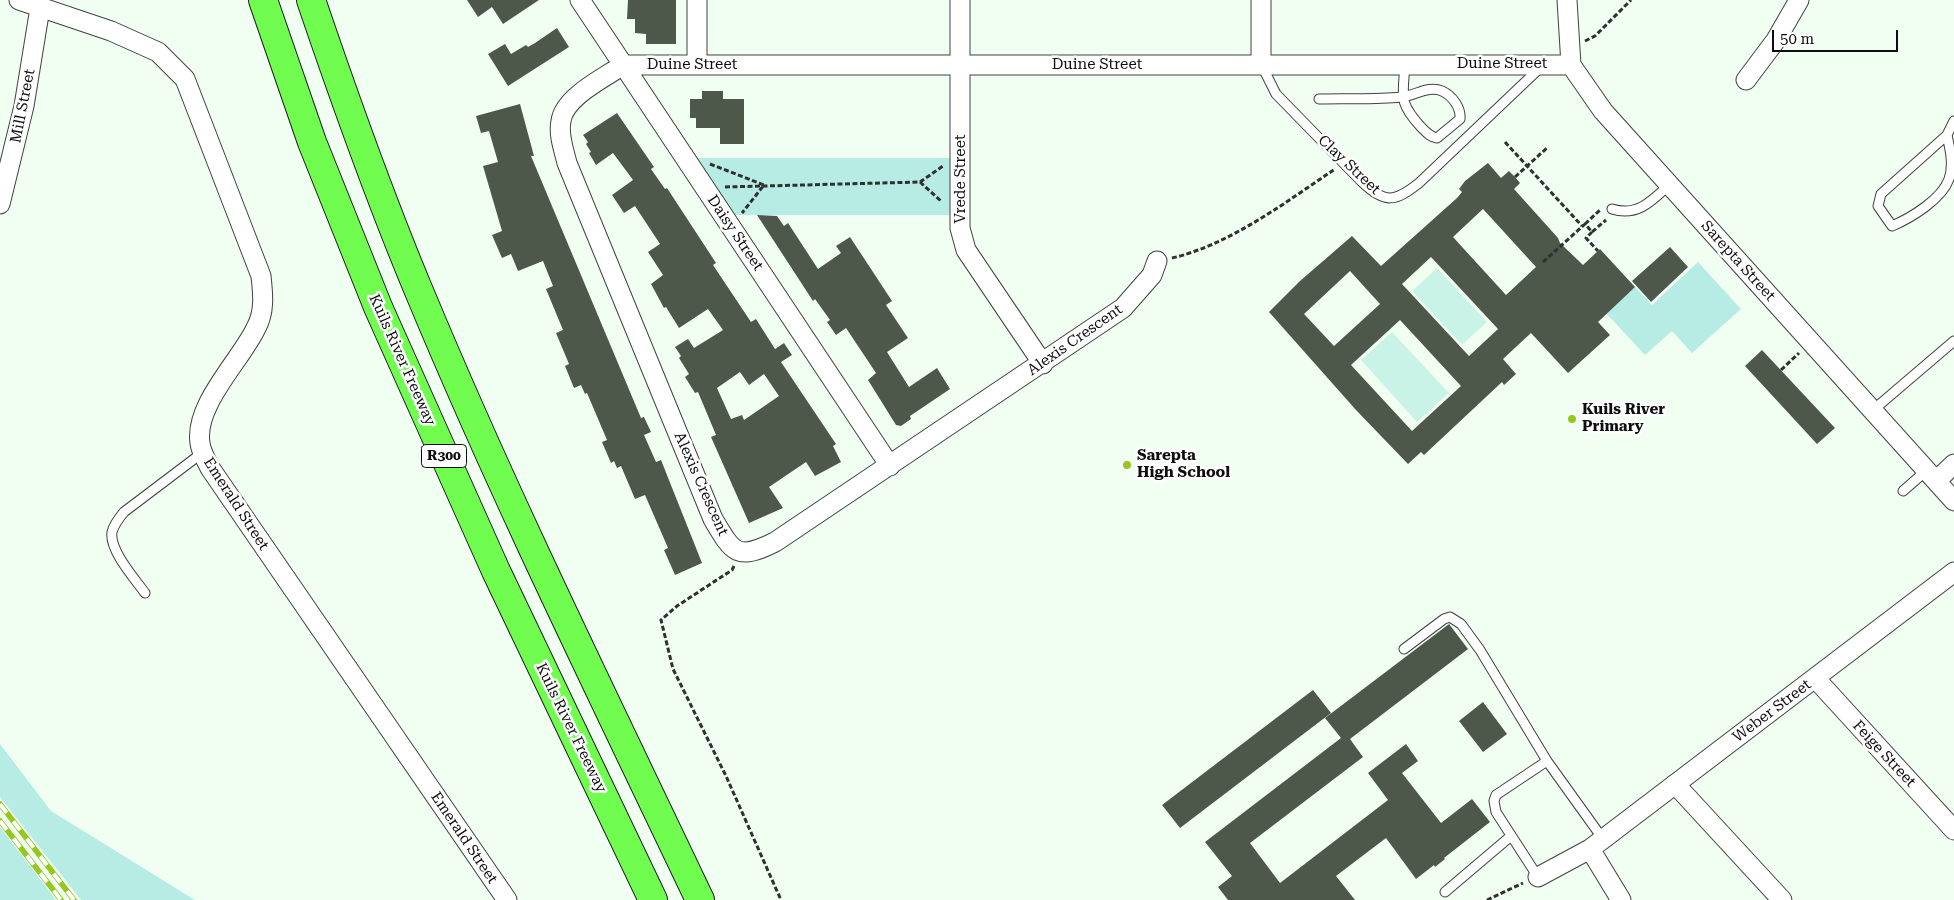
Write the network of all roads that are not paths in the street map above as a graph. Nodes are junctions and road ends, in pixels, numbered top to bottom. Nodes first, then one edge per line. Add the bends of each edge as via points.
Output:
1 (19, 0) edge
2 (263, 0) edge
3 (311, 0) edge
4 (580, 0) edge
5 (697, 0) edge
6 (960, 0) edge
7 (1261, 0) edge
8 (1567, 0) edge
9 (1799, 0) edge
10 (40, 8) junction
11 (696, 64) junction
12 (1261, 64) junction
13 (1405, 64) junction
14 (1543, 64) junction
15 (1572, 64) junction
16 (623, 65) junction
17 (961, 66) junction
18 (1746, 80) dead end
19 (1402, 97) junction
20 (1319, 98) dead end
21 (1954, 121) edge
22 (1947, 135) junction
23 (1669, 185) junction
24 (0, 204) edge
25 (1608, 208) road end
26 (1157, 261) road end
27 (1954, 341) edge
28 (1043, 364) junction
29 (1872, 411) junction
30 (202, 453) junction
31 (1954, 464) edge
32 (890, 466) junction
33 (1931, 475) junction
34 (1903, 491) dead end
35 (1954, 501) edge
36 (1954, 572) edge
37 (146, 593) dead end
38 (1404, 649) dead end
39 (1814, 678) junction
40 (1547, 761) junction
41 (1675, 784) junction
42 (1954, 830) edge
43 (1511, 836) junction
44 (1596, 844) junction
45 (1538, 877) joint
46 (1445, 892) dead end
47 (507, 900) edge
48 (653, 900) edge
49 (700, 900) edge
50 (1620, 900) edge
51 (1782, 900) edge

1 - 10 street, Emerald Street
2 - 48 highway, Kuils River Freeway / R300 via 312,142 378,307 496,571
3 - 49 highway, R300 via 354,126 421,296 494,464
4 - 16 street, Daisy Street
5 - 11 street
6 - 17 street, Vrede Street
7 - 12 street, Clay Street
8 - 15 street, Sarepta Street
9 - 18 street via 1776,40
10 - 24 street, Mill Street via 24,106
10 - 30 street, Emerald Street via 111,31 158,52 185,79 260,276 264,300 257,327 204,416 200,441
11 - 16 street, Duine Street
11 - 17 street, Duine Street
12 - 13 street, Duine Street
12 - 14 lane, Clay Street via 1276,94 1374,193 1385,199 1406,193
12 - 17 street, Duine Street
13 - 14 street, Duine Street
13 - 19 lane
14 - 15 street, Duine Street
15 - 23 street, Sarepta Street via 1603,111
16 - 32 street, Daisy Street
16 - 32 street, Alexis Crescent via 569,103 560,121 561,141 588,217 713,519 726,541 739,552 754,553
17 - 28 street, Vrede Street via 960,228 966,250
19 - 19 lane via 1432,89 1442,91 1459,107 1460,119 1442,135 1433,137 1408,112
19 - 20 lane
21 - 22 lane
22 - 22 lane via 1951,168 1945,187 1925,206 1892,226 1888,224 1878,206 1881,194
23 - 25 lane via 1637,210 1628,212
23 - 29 street, Sarepta Street
26 - 28 street, Alexis Crescent via 1152,275 1122,308
27 - 29 lane
28 - 32 street, Alexis Crescent
29 - 33 street, Sarepta Street
30 - 37 lane via 124,512 115,524 112,534 119,556
30 - 47 street, Emerald Street
31 - 33 street
33 - 34 lane
33 - 35 street, Sarepta Street
36 - 39 street, Weber Street
38 - 40 lane via 1444,619 1457,620 1480,650
39 - 41 street, Weber Street
39 - 42 street, Feige Street
40 - 43 lane via 1496,795 1496,812
40 - 44 lane
41 - 44 street, Weber Street
41 - 51 street
43 - 45 lane
43 - 46 lane
44 - 45 street, Weber Street
44 - 50 street

